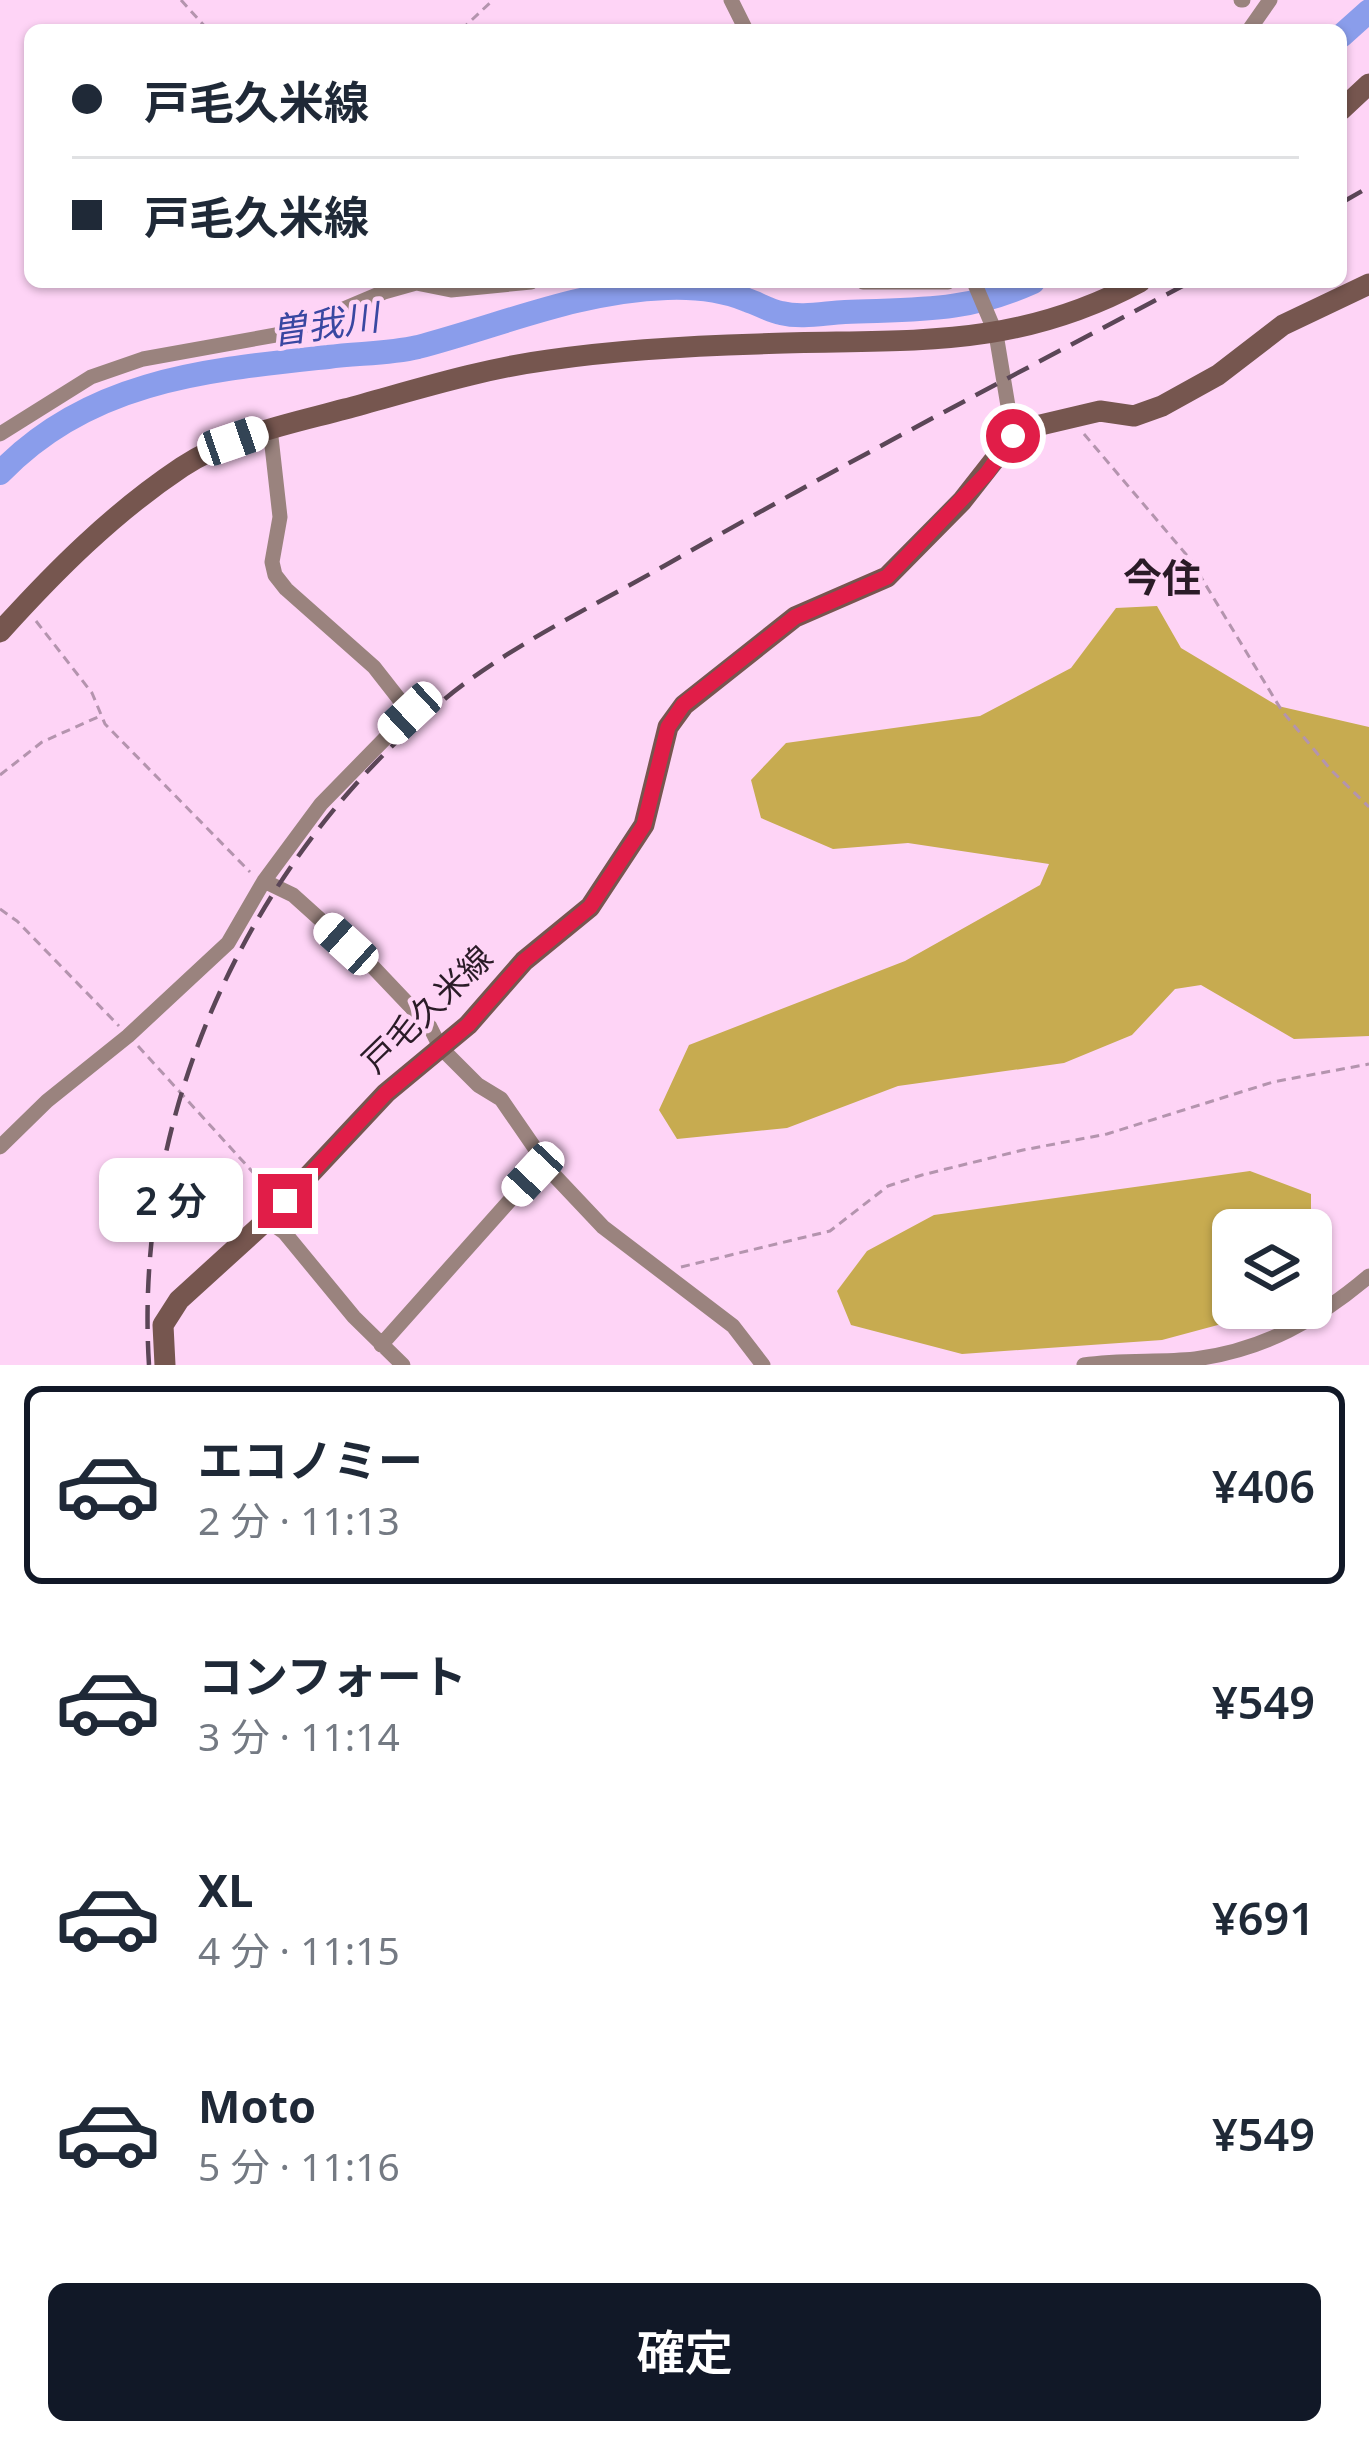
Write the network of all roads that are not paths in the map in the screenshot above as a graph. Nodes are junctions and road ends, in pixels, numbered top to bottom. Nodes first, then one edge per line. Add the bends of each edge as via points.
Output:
1 (1369, 84) edge
2 (1347, 104) edge
3 (1369, 284) edge
4 (398, 288) edge
5 (441, 288) edge
6 (471, 288) edge
7 (977, 288) edge
8 (1127, 288) edge
9 (996, 334) junction
10 (269, 428) junction
11 (0, 434) edge
12 (1013, 436) junction
13 (0, 632) edge
14 (264, 881) junction
15 (440, 1047) junction
16 (0, 1147) edge
17 (544, 1162) junction
18 (267, 1220) junction
19 (1369, 1276) edge
20 (380, 1345) junction
21 (165, 1365) edge
22 (403, 1365) edge
23 (764, 1365) edge
24 (1084, 1365) edge

1 - 2 main road
3 - 12 main road via 1283,325 1162,406 1134,416 1100,411
4 - 11 street via 287,333 142,358 91,377
5 - 6 street
7 - 9 street
8 - 9 main road via 1068,316
9 - 10 main road via 546,360
9 - 12 street
10 - 13 main road via 185,465 70,557
10 - 14 street via 280,517 275,575 374,667 410,713 322,804
12 - 15 main road, 戸毛久米線 via 887,577 795,617 683,705 668,727 644,825 590,907 551,935
14 - 15 street via 293,896 373,967
14 - 16 street via 228,943
15 - 17 street via 501,1099
15 - 18 main road, 戸毛久米線
17 - 20 street
17 - 23 street via 603,1227 733,1326
18 - 20 street
18 - 21 main road, 戸毛久米線 via 170,1312
19 - 24 street via 1331,1309 1263,1343 1194,1359
20 - 22 street

